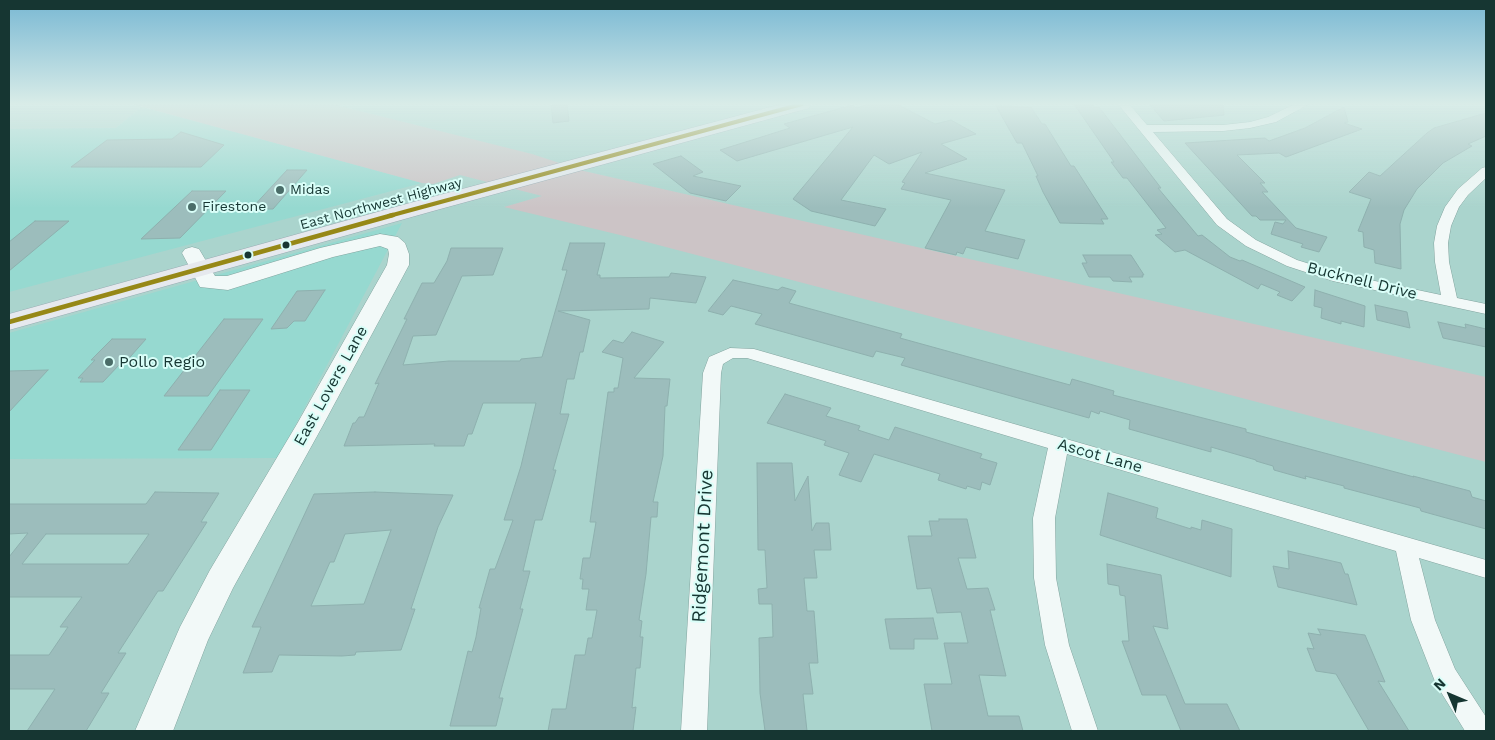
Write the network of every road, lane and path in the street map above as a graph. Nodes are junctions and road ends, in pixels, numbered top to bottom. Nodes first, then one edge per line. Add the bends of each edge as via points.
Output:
1 (641, 139) edge
2 (659, 139) edge
3 (1152, 139) edge
4 (578, 158) junction
5 (1486, 171) edge
6 (195, 261) junction
7 (9, 302) edge
8 (1450, 302) junction
9 (1486, 309) edge
10 (9, 322) edge
11 (716, 361) joint
12 (1059, 444) junction
13 (1405, 545) junction
14 (1486, 569) edge
15 (154, 731) edge
16 (694, 731) edge
17 (1085, 731) edge
18 (1480, 731) edge

1 - 4 main road, East Northwest Highway
2 - 4 main road, East Northwest Highway
3 - 8 street, Bucknell Drive via 1222,222 1251,243 1324,274
4 - 6 main road, East Northwest Highway
5 - 8 street via 1463,192 1444,226 1442,262
6 - 7 main road, East Northwest Highway
6 - 10 main road, East Northwest Highway
6 - 15 street, East Lovers Lane via 208,282 228,283 327,252 380,240 391,241 398,247 399,254 398,266 217,588 192,638
8 - 9 street, Bucknell Drive
11 - 12 street, Ascot Lane via 730,353 748,353
11 - 16 street, Ridgemont Drive via 712,373
12 - 13 street, Ascot Lane
12 - 17 street via 1044,518 1046,578 1057,645
13 - 14 street, Ascot Lane
13 - 18 street via 1423,620 1442,667

